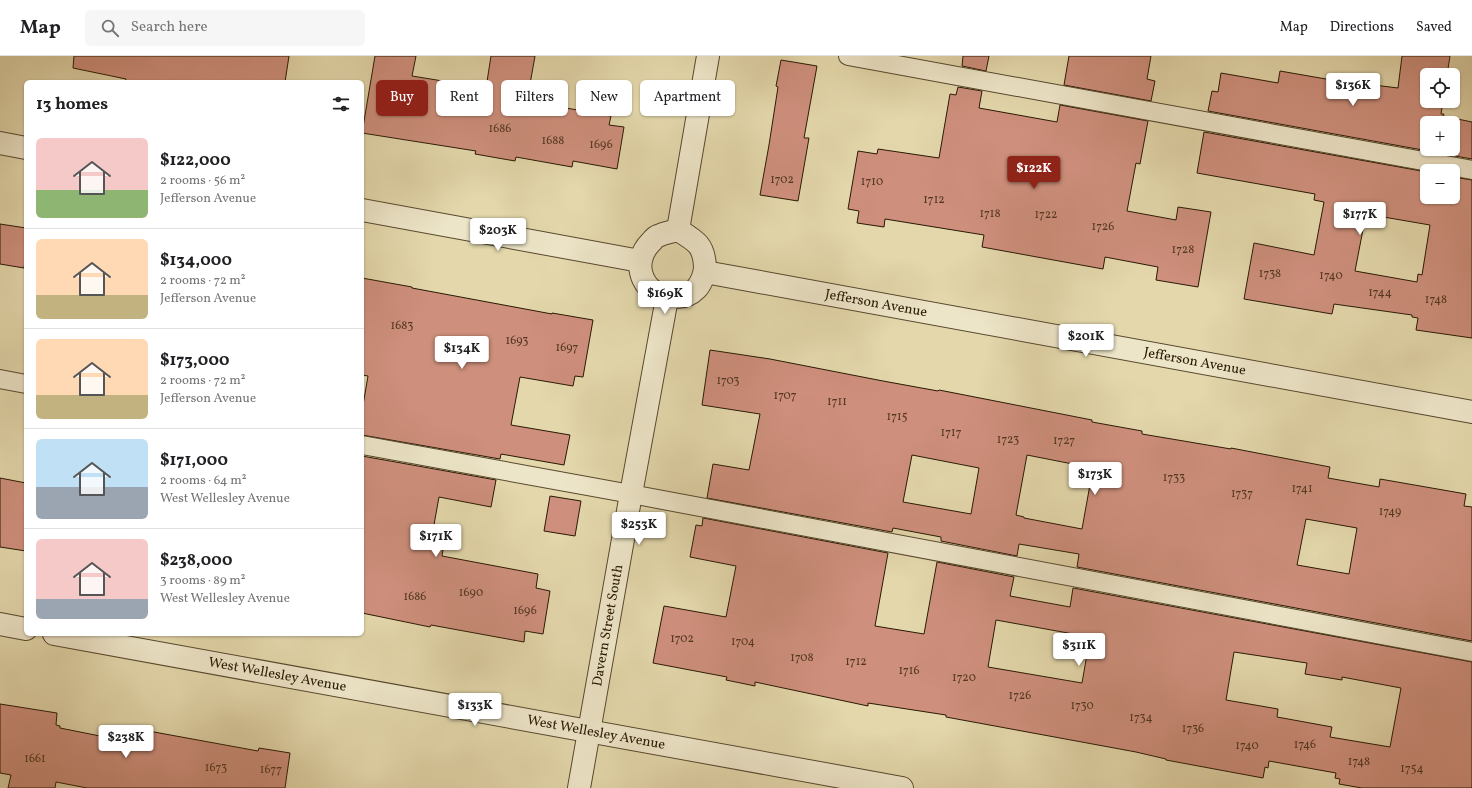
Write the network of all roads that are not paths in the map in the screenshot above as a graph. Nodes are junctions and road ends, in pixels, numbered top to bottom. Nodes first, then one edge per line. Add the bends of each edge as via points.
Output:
1 (708, 56) edge
2 (848, 56) edge
3 (0, 143) edge
4 (24, 148) edge
5 (1472, 170) edge
6 (364, 210) edge
7 (678, 230) junction
8 (640, 261) junction
9 (705, 272) junction
10 (668, 298) junction
11 (0, 379) edge
12 (24, 384) edge
13 (1472, 412) edge
14 (364, 445) edge
15 (631, 494) junction
16 (0, 624) edge
17 (24, 629) edge
18 (65, 636) edge
19 (1472, 652) edge
20 (589, 731) junction
21 (579, 788) edge
22 (902, 788) edge

1 - 7 street
2 - 5 lane
3 - 4 street
6 - 8 street
7 - 8 street via 656,237 645,248
7 - 9 street via 699,246 704,256
8 - 10 street via 641,275 647,285 652,291
9 - 10 street via 694,291 684,297
9 - 13 street, Jefferson Avenue
10 - 15 street, Davern Street South
11 - 12 lane
14 - 15 lane
15 - 19 lane
15 - 20 street, Davern Street South
16 - 17 street
18 - 20 street, West Wellesley Avenue
20 - 21 street, Davern Street South
20 - 22 street, West Wellesley Avenue

